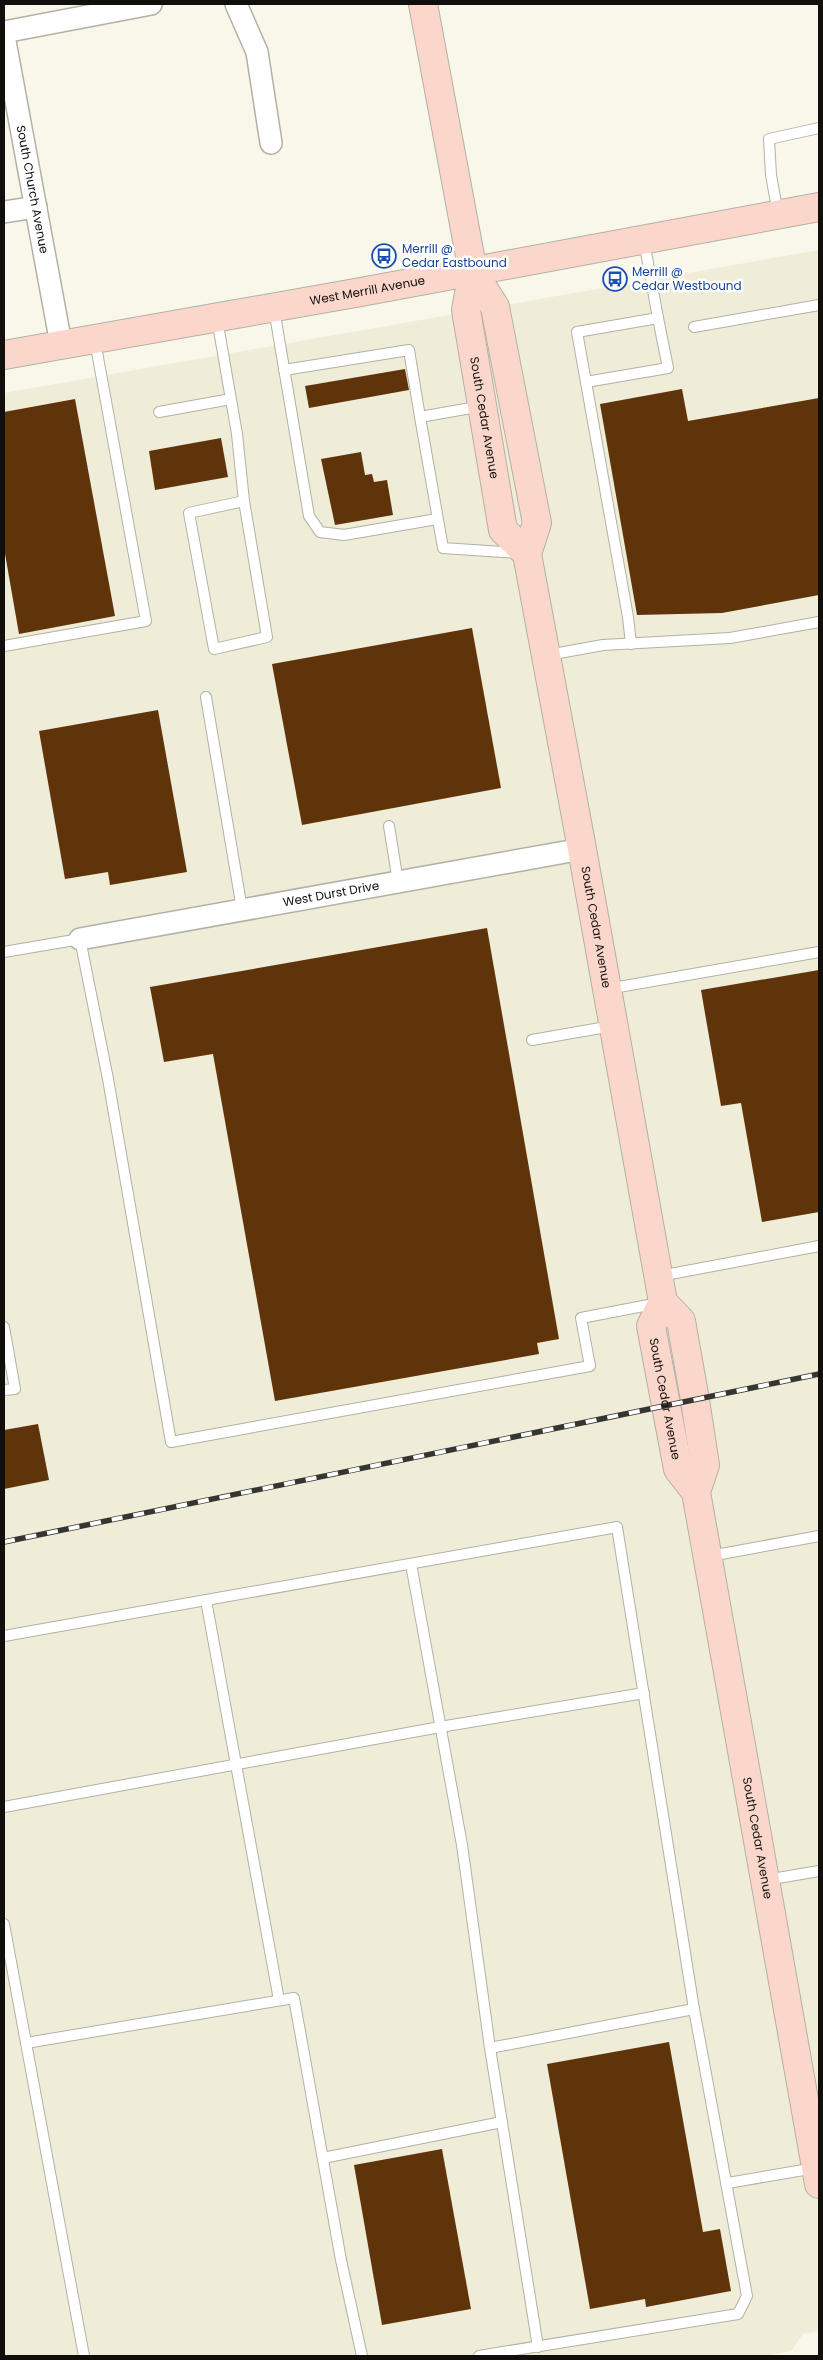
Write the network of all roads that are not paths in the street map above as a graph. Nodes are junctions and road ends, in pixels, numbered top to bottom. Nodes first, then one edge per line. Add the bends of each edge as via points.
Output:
1 (151, 4) edge
2 (236, 4) edge
3 (423, 4) edge
4 (4, 34) edge
5 (819, 128) edge
6 (271, 143) dead end
7 (36, 207) junction
8 (819, 207) edge
9 (4, 212) edge
10 (778, 215) junction
11 (644, 241) junction
12 (473, 272) junction
13 (819, 305) edge
14 (274, 308) junction
15 (216, 318) junction
16 (658, 318) junction
17 (694, 327) dead end
18 (94, 337) junction
19 (61, 344) junction
20 (4, 355) edge
21 (284, 370) junction
22 (586, 382) junction
23 (231, 399) junction
24 (483, 406) junction
25 (159, 412) dead end
26 (420, 417) junction
27 (244, 501) junction
28 (437, 519) junction
29 (527, 554) junction
30 (819, 622) edge
31 (631, 644) junction
32 (4, 646) edge
33 (547, 656) junction
34 (206, 698) dead end
35 (389, 826) dead end
36 (582, 849) junction
37 (398, 882) junction
38 (242, 909) junction
39 (80, 939) junction
40 (4, 952) edge
41 (819, 952) edge
42 (606, 989) junction
43 (613, 1026) junction
44 (532, 1040) dead end
45 (819, 1246) edge
46 (658, 1276) junction
47 (663, 1302) junction
48 (4, 1327) edge
49 (4, 1390) edge
50 (819, 1536) edge
51 (707, 1557) junction
52 (411, 1564) junction
53 (206, 1600) junction
54 (4, 1636) edge
55 (644, 1693) junction
56 (440, 1727) junction
57 (236, 1764) junction
58 (4, 1807) edge
59 (819, 1871) edge
60 (766, 1880) junction
61 (4, 1924) edge
62 (279, 2000) junction
63 (694, 2009) junction
64 (26, 2043) junction
65 (490, 2048) junction
66 (502, 2122) junction
67 (323, 2158) junction
68 (818, 2176) edge
69 (728, 2183) junction
70 (538, 2347) junction
71 (504, 2354) edge
72 (84, 2356) edge
73 (362, 2356) edge
74 (479, 2356) edge

1 - 4 street
2 - 6 street via 257,52
3 - 12 main road, South Cedar Avenue
4 - 7 street, South Church Avenue
5 - 10 lane via 769,140
7 - 9 street
7 - 19 street, South Church Avenue
8 - 10 main road, West Merrill Avenue
10 - 11 main road, West Merrill Avenue
11 - 12 main road, West Merrill Avenue
11 - 16 lane
12 - 14 main road, West Merrill Avenue
12 - 24 main road, South Cedar Avenue via 466,310
12 - 29 main road, South Cedar Avenue via 495,307 537,523
13 - 17 lane
14 - 15 main road, West Merrill Avenue
14 - 21 lane
15 - 18 main road, West Merrill Avenue
15 - 23 lane
16 - 22 lane via 577,332
16 - 22 lane via 668,368
18 - 19 main road, West Merrill Avenue
18 - 32 lane via 146,621
19 - 20 main road, West Merrill Avenue
21 - 26 lane via 409,350
21 - 28 lane via 309,516 320,532 344,536
22 - 31 lane
23 - 25 lane
23 - 27 lane
24 - 26 lane
24 - 29 main road, South Cedar Avenue via 503,530
26 - 28 lane
27 - 27 lane via 267,637 214,649 189,513
28 - 29 lane via 443,548
29 - 33 main road, South Cedar Avenue
30 - 31 lane via 730,638
31 - 33 lane via 603,645
33 - 36 main road, South Cedar Avenue
34 - 38 lane
35 - 37 lane
36 - 37 street, West Durst Drive
36 - 42 main road, South Cedar Avenue
37 - 38 street, West Durst Drive
38 - 39 street, West Durst Drive
39 - 40 lane
39 - 47 lane via 108,1079 171,1442 590,1366 581,1318
41 - 42 lane
42 - 43 main road, South Cedar Avenue
43 - 44 lane
43 - 46 main road, South Cedar Avenue
45 - 46 lane
46 - 47 main road, South Cedar Avenue
47 - 51 main road, South Cedar Avenue via 651,1326 678,1469 696,1492
48 - 49 lane via 15,1388
50 - 51 lane
51 - 60 main road, South Cedar Avenue
52 - 53 lane
52 - 55 lane via 617,1527
52 - 56 lane
53 - 54 lane
53 - 57 lane
55 - 56 lane
55 - 63 lane
56 - 57 lane
56 - 65 lane via 462,1844
57 - 58 lane
57 - 62 lane
59 - 60 lane
60 - 68 main road, South Cedar Avenue
61 - 64 lane
62 - 64 lane
62 - 67 lane via 294,1998
63 - 65 lane
63 - 69 lane
64 - 72 lane
65 - 66 lane
66 - 67 lane
66 - 70 lane
67 - 73 lane
68 - 69 lane
69 - 70 lane via 747,2296 738,2314
70 - 71 lane
71 - 74 lane

